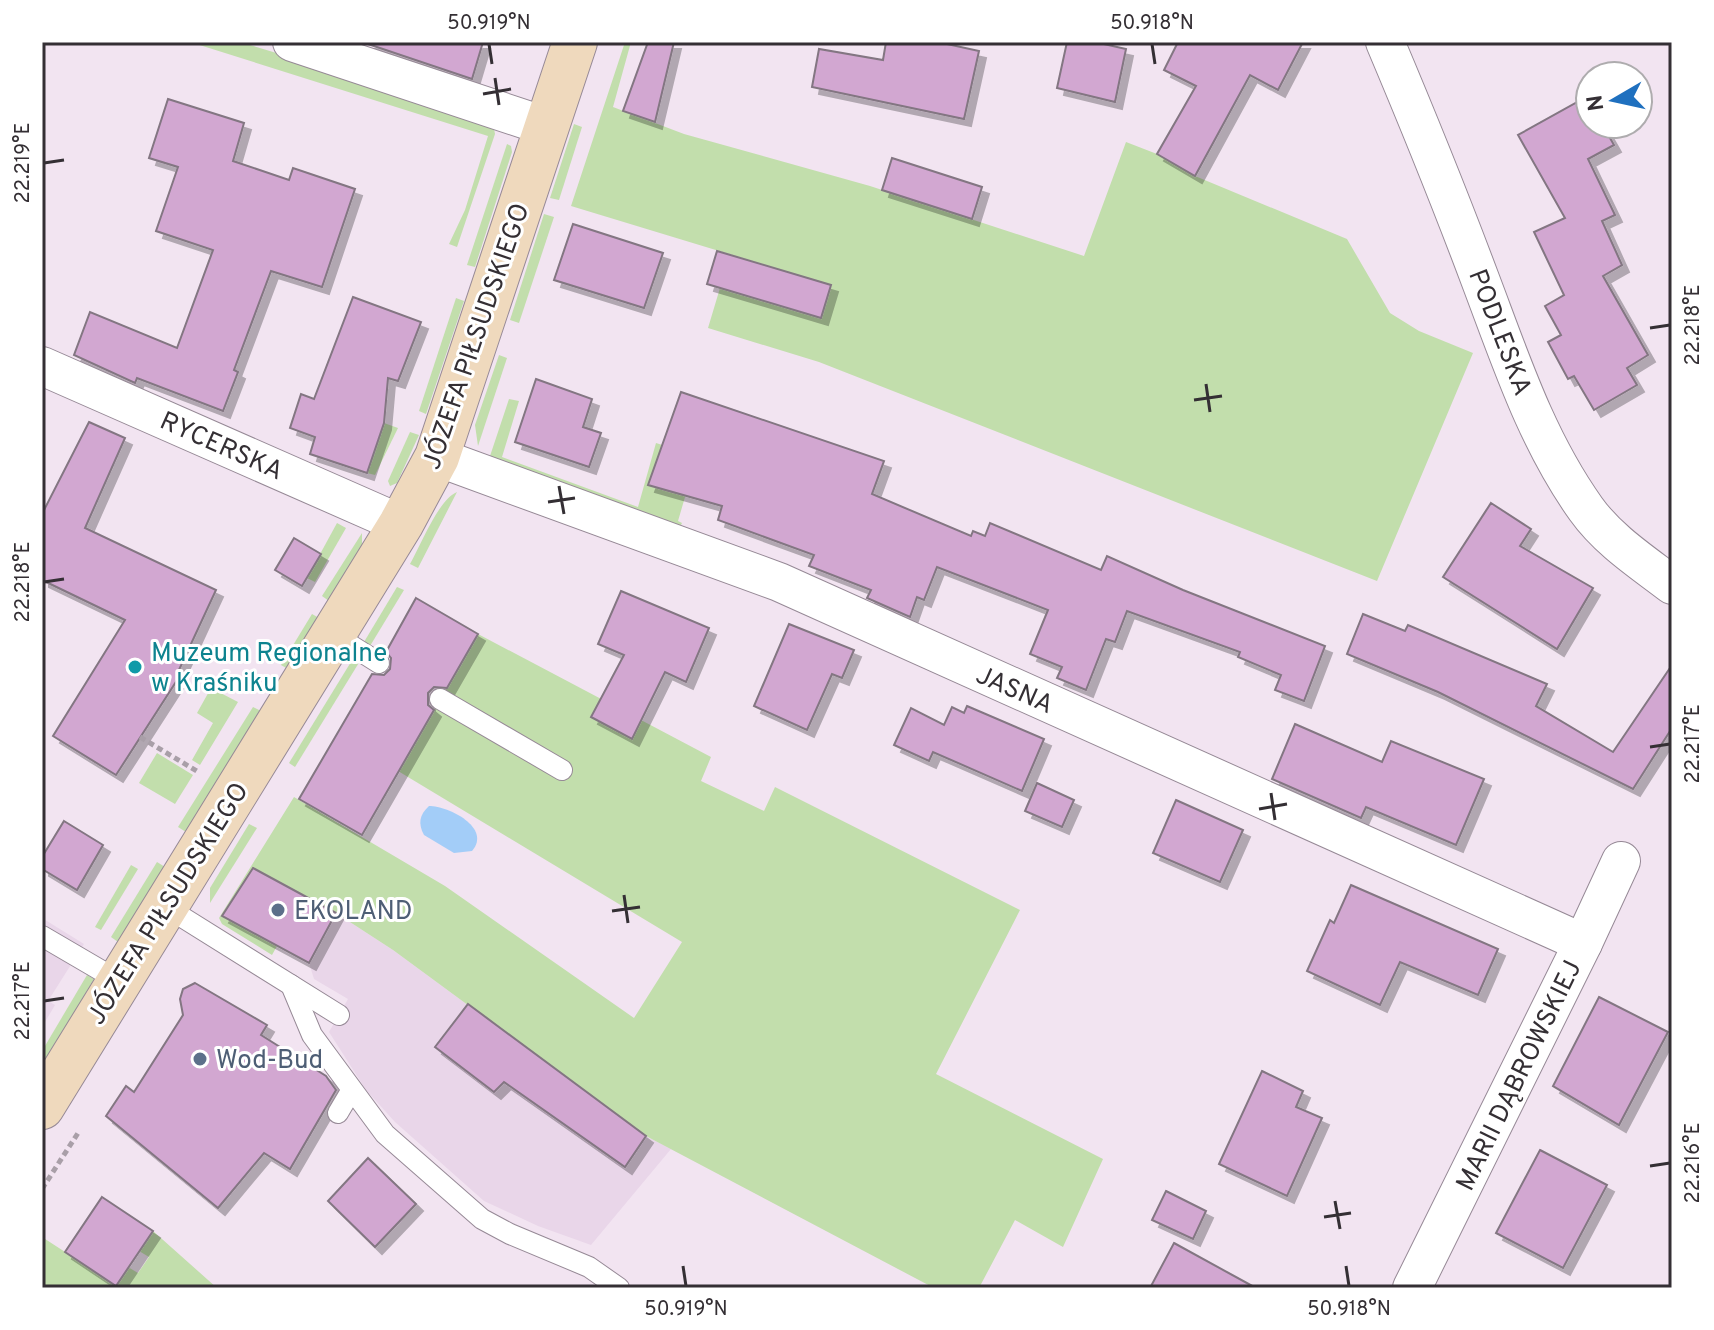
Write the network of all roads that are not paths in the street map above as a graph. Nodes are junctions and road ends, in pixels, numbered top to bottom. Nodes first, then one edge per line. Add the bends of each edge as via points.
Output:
1 (292, 42) edge
2 (575, 42) edge
3 (1385, 42) edge
4 (548, 127) junction
5 (42, 366) edge
6 (437, 457) junction
7 (401, 524) junction
8 (1672, 585) edge
9 (333, 634) junction
10 (379, 663) dead end
11 (440, 699) dead end
12 (562, 770) dead end
13 (1621, 861) dead end
14 (166, 907) junction
15 (42, 936) edge
16 (1583, 943) junction
17 (119, 981) junction
18 (291, 985) junction
19 (339, 1015) dead end
20 (351, 1091) junction
21 (43, 1103) edge
22 (338, 1113) dead end
23 (589, 1267) junction
24 (588, 1288) edge
25 (619, 1288) edge
26 (1412, 1288) edge

1 - 4 street
2 - 4 street, JÓZEFA PIŁSUDSKIEGO
3 - 8 street, PODLESKA via 1551,454 1588,512
4 - 6 street, JÓZEFA PIŁSUDSKIEGO
5 - 7 street, RYCERSKA
6 - 7 street, JÓZEFA PIŁSUDSKIEGO
6 - 16 street, JASNA via 779,582
7 - 9 street, JÓZEFA PIŁSUDSKIEGO
9 - 10 lane
9 - 14 street, JÓZEFA PIŁSUDSKIEGO
11 - 12 lane
13 - 16 street, MARII DĄBROWSKIEJ
14 - 17 street, JÓZEFA PIŁSUDSKIEGO
14 - 18 lane
15 - 17 lane
16 - 26 street, MARII DĄBROWSKIEJ
17 - 21 street, JÓZEFA PIŁSUDSKIEGO
18 - 19 lane
18 - 20 lane via 312,1035
20 - 22 lane
20 - 23 lane via 385,1134 482,1219
23 - 24 lane
23 - 25 lane

